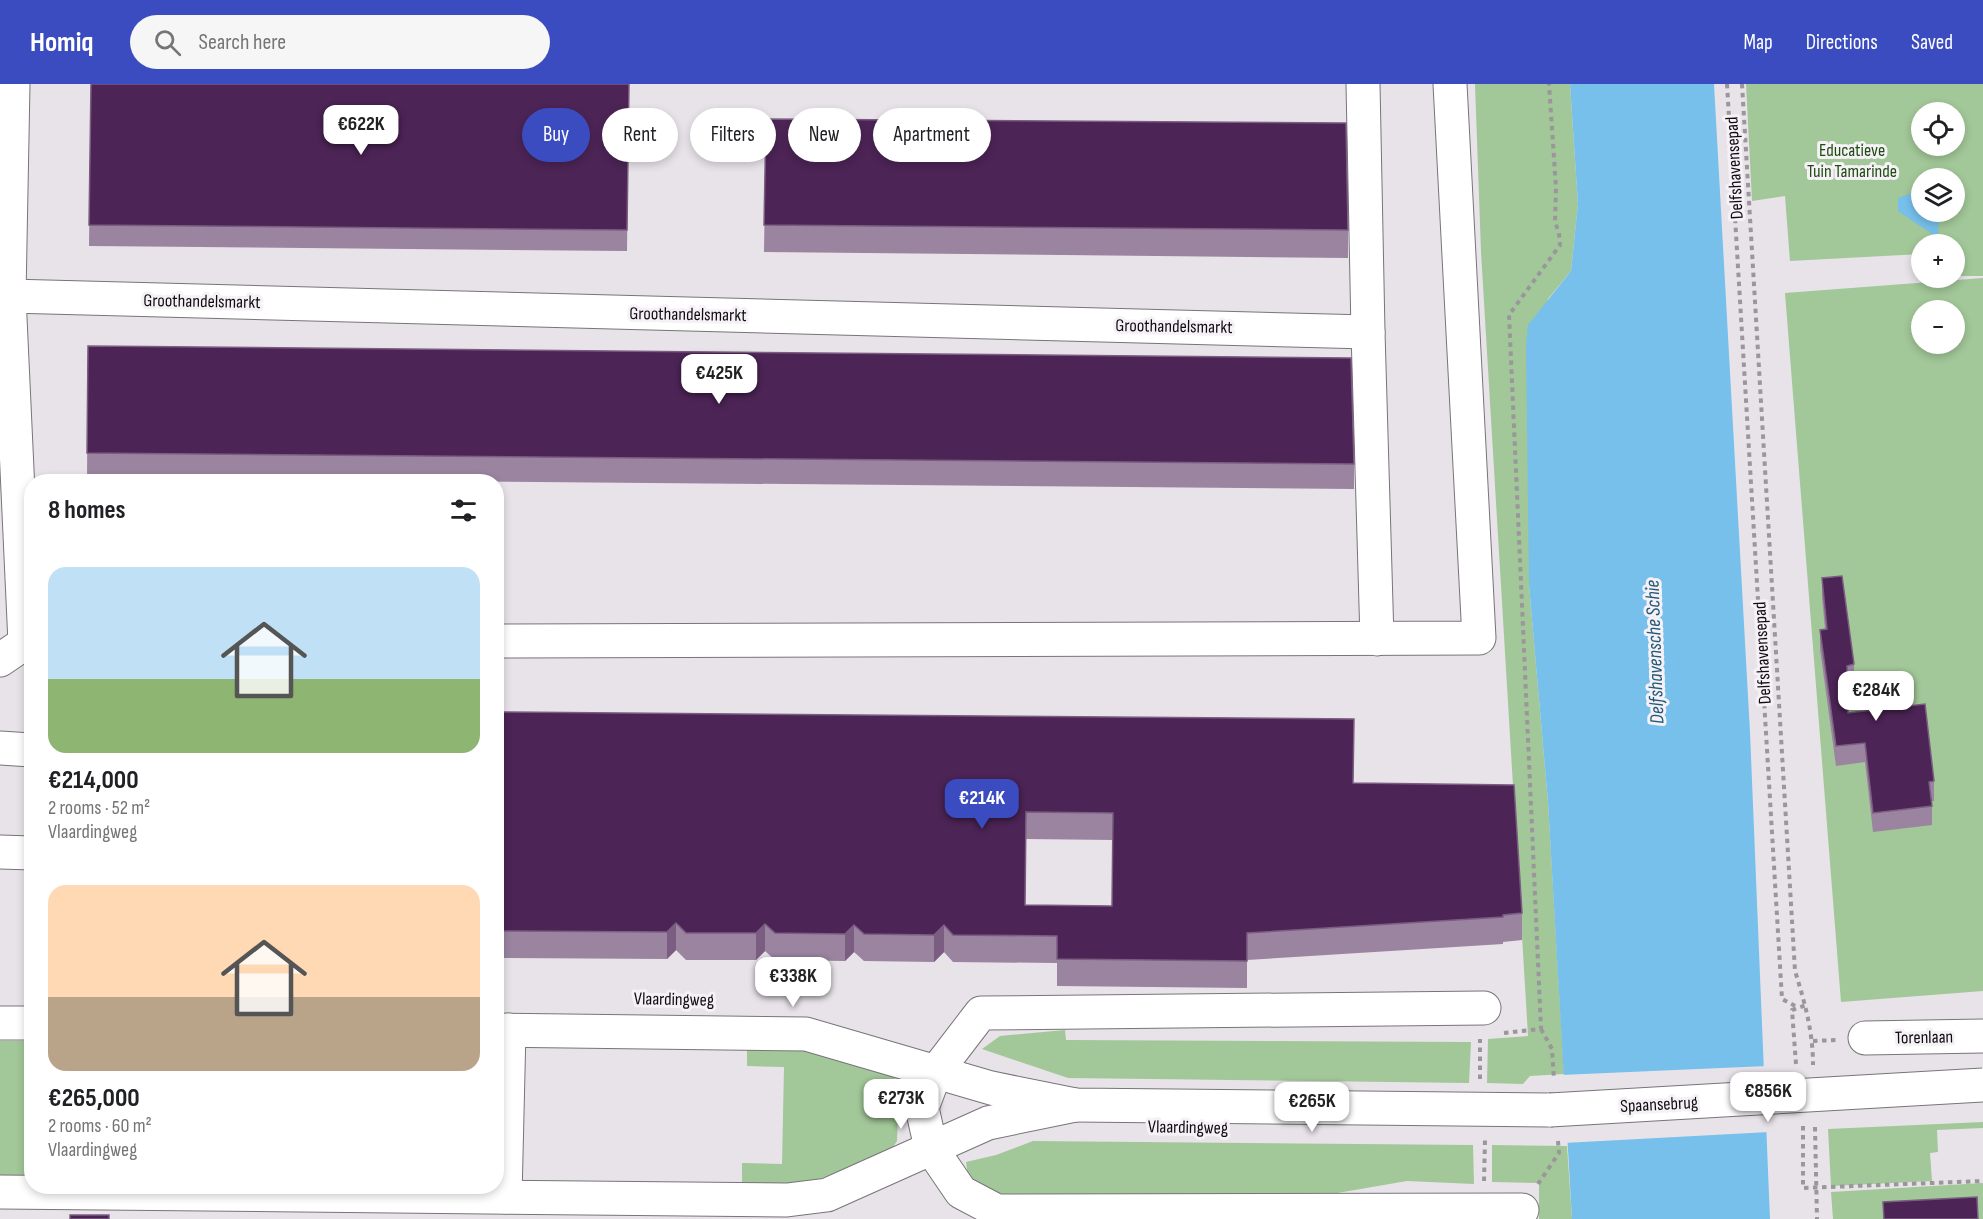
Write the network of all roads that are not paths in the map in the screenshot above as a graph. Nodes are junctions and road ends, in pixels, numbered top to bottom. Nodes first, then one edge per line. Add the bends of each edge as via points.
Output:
1 (13, 84) edge
2 (1363, 84) edge
3 (1450, 84) edge
4 (9, 296) junction
5 (1368, 332) junction
6 (12, 597) edge
7 (1377, 639) junction
8 (504, 641) edge
9 (19, 648) edge
10 (0, 748) edge
11 (24, 750) edge
12 (0, 852) edge
13 (24, 854) edge
14 (0, 1023) edge
15 (24, 1023) edge
16 (1488, 1025) road end
17 (504, 1030) edge
18 (1983, 1036) edge
19 (1865, 1038) dead end
20 (935, 1073) junction
21 (1983, 1085) edge
22 (1075, 1105) junction
23 (1550, 1110) joint
24 (504, 1114) edge
25 (931, 1148) junction
26 (0, 1192) edge
27 (24, 1192) edge
28 (380, 1194) edge
29 (505, 1197) junction
30 (1522, 1210) dead end

1 - 4 street
2 - 5 street
3 - 7 street via 1479,638
4 - 5 street, Groothandelsmarkt
4 - 6 street
5 - 7 street
6 - 9 street
7 - 8 street
10 - 11 street
12 - 13 street
14 - 15 street
16 - 20 street via 981,1013
17 - 20 street, Vlaardingweg via 806,1034
18 - 19 street, Torenlaan
20 - 22 street, Vlaardingweg
20 - 25 street via 922,1108
21 - 23 street, Spaansebrug, bridge
22 - 23 street, Vlaardingweg
22 - 25 street, Vlaardingweg via 988,1123
24 - 29 street, Vlaardingweg
25 - 29 street, Vlaardingweg via 827,1195 787,1200
25 - 30 street via 961,1192 997,1211
26 - 27 street, Vlaardingweg
28 - 29 street, Vlaardingweg

